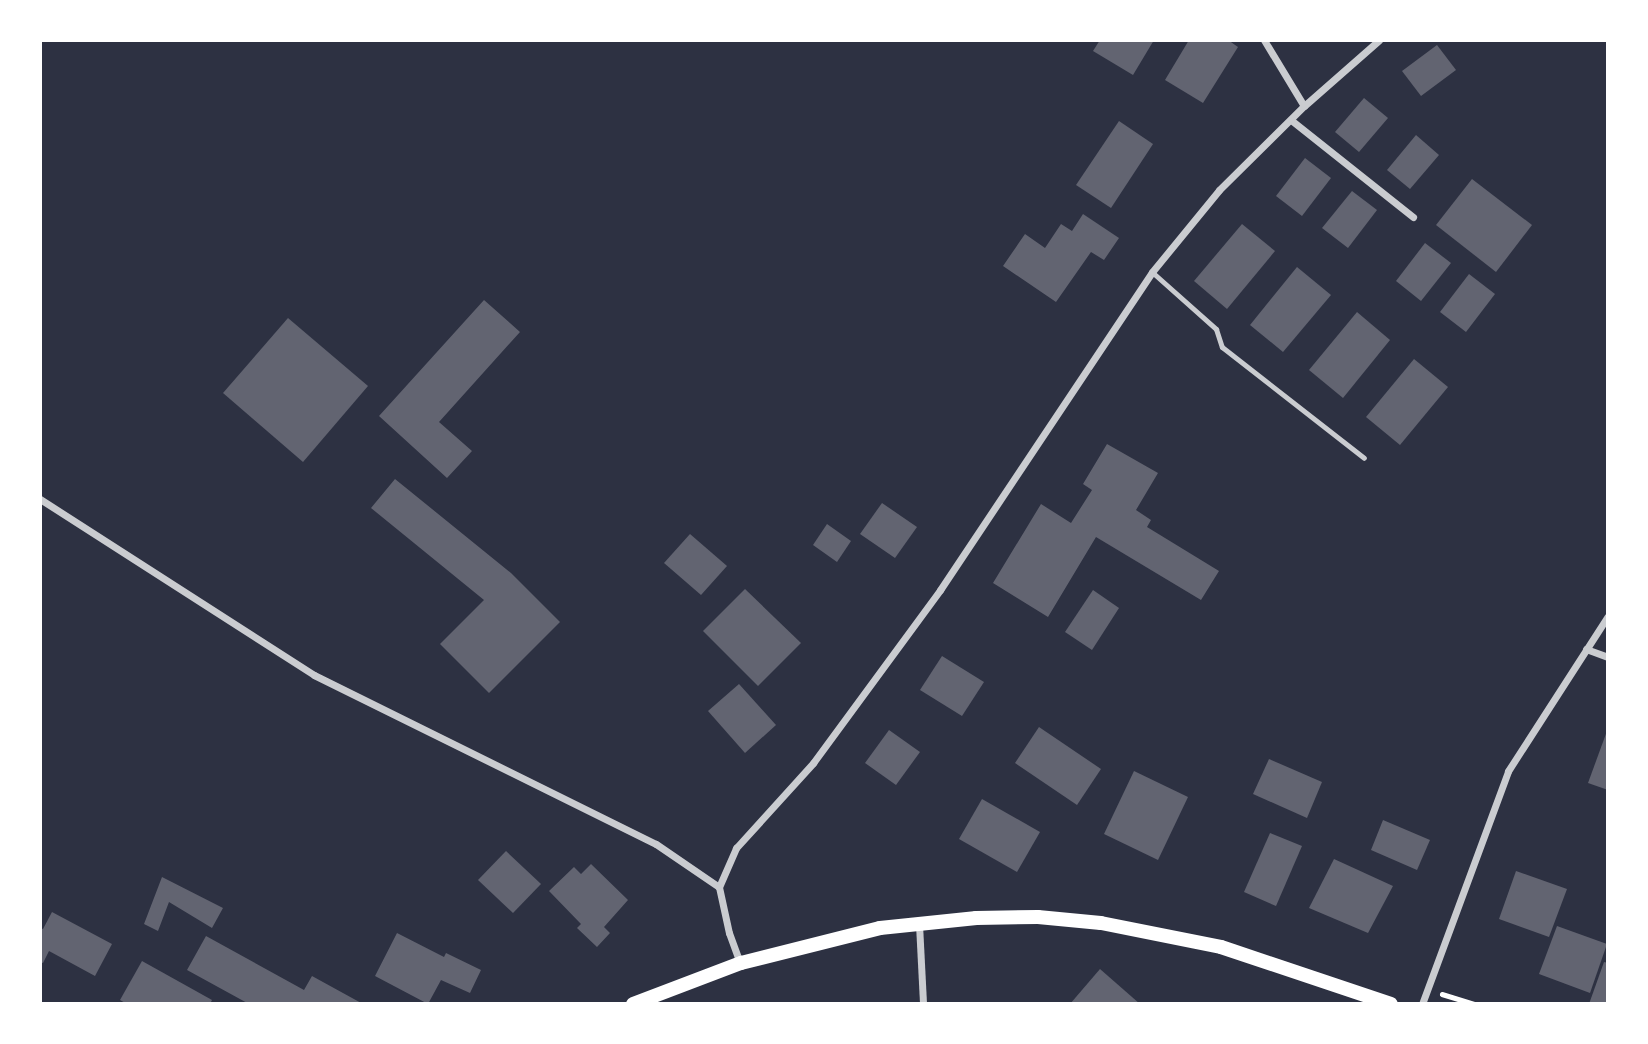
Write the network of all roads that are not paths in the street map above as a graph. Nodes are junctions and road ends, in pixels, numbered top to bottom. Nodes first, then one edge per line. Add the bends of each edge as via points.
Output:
1 (1265, 40) edge
2 (1379, 40) edge
3 (1304, 106) junction
4 (1291, 120) junction
5 (1413, 217) dead end
6 (1152, 272) junction
7 (1364, 458) dead end
8 (40, 499) edge
9 (1608, 616) edge
10 (1586, 649) junction
11 (1608, 657) edge
12 (719, 887) junction
13 (919, 923) junction
14 (741, 963) junction
15 (633, 1004) edge
16 (923, 1004) edge
17 (1391, 1004) edge
18 (1422, 1004) edge

1 - 3 street
2 - 3 street
3 - 4 street
4 - 5 street
4 - 6 street via 1219,190
6 - 7 lane via 1216,329 1223,347
6 - 12 street via 940,590 813,763 736,848
8 - 12 street via 314,675 656,844
9 - 10 street
10 - 11 street
10 - 18 street via 1508,771
12 - 14 street
13 - 14 main road via 880,928
13 - 16 street
13 - 17 main road via 1038,917 1101,923 1221,947
14 - 15 main road

